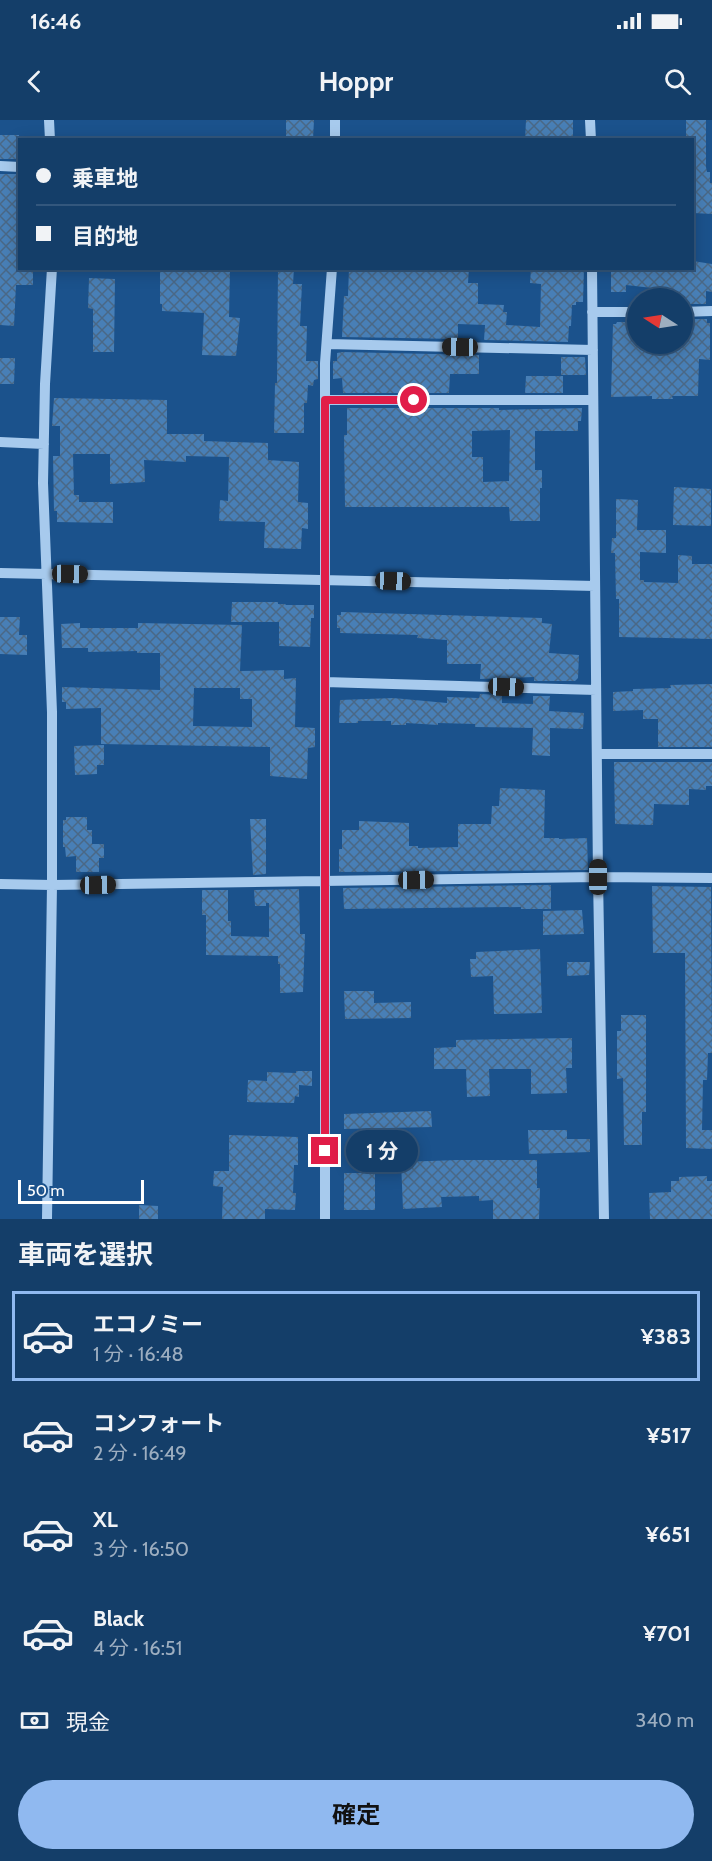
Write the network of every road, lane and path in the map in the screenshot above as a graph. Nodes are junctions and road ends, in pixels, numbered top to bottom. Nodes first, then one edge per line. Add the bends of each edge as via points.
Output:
1 (49, 120) edge
2 (335, 120) edge
3 (591, 120) edge
4 (50, 138) edge
5 (335, 138) edge
6 (591, 138) edge
7 (0, 166) edge
8 (18, 167) edge
9 (52, 270) edge
10 (332, 270) edge
11 (592, 270) edge
12 (712, 311) edge
13 (592, 312) junction
14 (627, 312) edge
15 (693, 312) edge
16 (327, 344) junction
17 (593, 350) junction
18 (325, 400) junction
19 (593, 400) junction
20 (0, 442) edge
21 (44, 444) junction
22 (0, 573) edge
23 (47, 574) junction
24 (325, 579) junction
25 (595, 586) junction
26 (325, 682) junction
27 (596, 690) junction
28 (597, 754) junction
29 (712, 754) edge
30 (598, 877) junction
31 (712, 878) edge
32 (324, 881) junction
33 (0, 885) edge
34 (52, 885) junction
35 (47, 1219) edge
36 (325, 1219) edge
37 (604, 1219) edge

1 - 4 street
2 - 5 street
3 - 6 street
7 - 8 street
9 - 21 street
10 - 16 street
11 - 13 street
12 - 15 street
13 - 14 street
13 - 17 street
16 - 17 street
16 - 18 street
17 - 19 street
18 - 19 street
18 - 24 street
19 - 25 street
20 - 21 street
21 - 23 street
22 - 23 street
23 - 24 street
23 - 34 street
24 - 25 street
24 - 26 street
25 - 27 street
26 - 27 street
26 - 32 street
27 - 28 street
28 - 29 street
28 - 30 street
30 - 31 street
30 - 32 street
30 - 37 street
32 - 34 street
32 - 36 street
33 - 34 street
34 - 35 street

